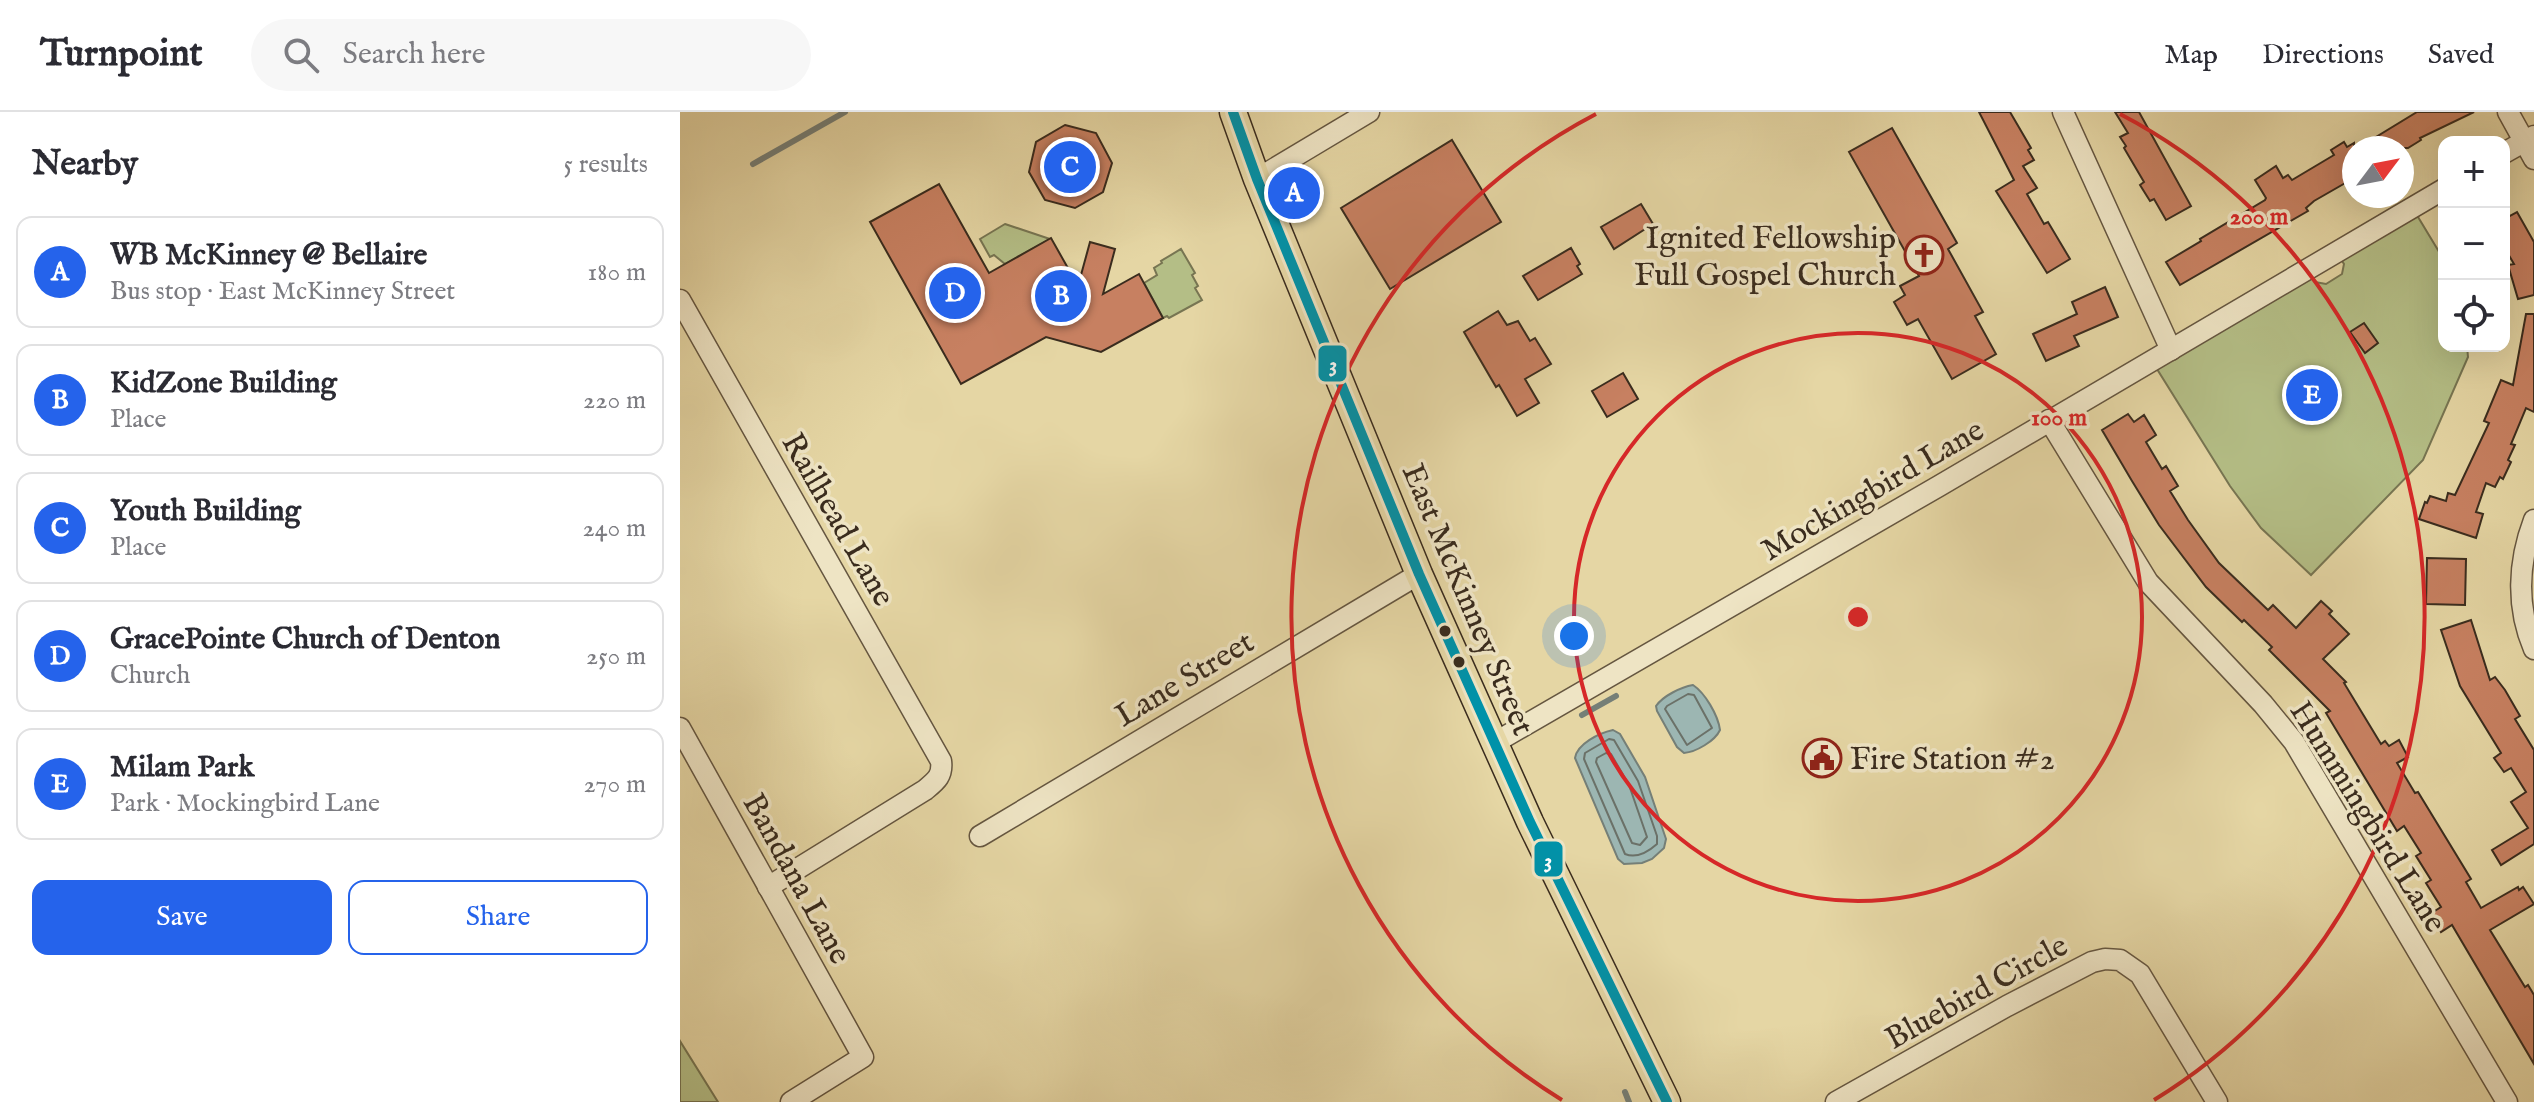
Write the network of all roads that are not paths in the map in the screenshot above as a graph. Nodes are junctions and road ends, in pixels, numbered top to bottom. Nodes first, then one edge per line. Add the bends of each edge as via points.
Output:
1 (1233, 112) edge
2 (1369, 112) edge
3 (2063, 112) edge
4 (2508, 112) edge
5 (2531, 145) edge
6 (2510, 151) edge
7 (1257, 179) junction
8 (2438, 193) edge
9 (680, 300) edge
10 (2171, 350) junction
11 (2049, 420) junction
12 (2534, 520) edge
13 (1419, 574) junction
14 (2534, 649) edge
15 (680, 728) edge
16 (1494, 743) junction
17 (980, 836) dead end
18 (768, 887) junction
19 (791, 1102) edge
20 (1667, 1102) edge
21 (1836, 1102) edge
22 (2217, 1102) edge
23 (2507, 1102) edge

1 - 7 main road, East McKinney Street
2 - 7 street
3 - 10 street
4 - 5 street
5 - 6 street
7 - 13 main road, East McKinney Street
8 - 10 street, Mockingbird Lane
9 - 18 street, Railhead Lane via 937,752 942,770 938,780 914,798
10 - 11 street, Mockingbird Lane
11 - 16 street, Mockingbird Lane
11 - 23 street, Hummingbird Lane via 2148,582 2294,742
12 - 14 street via 2521,580
13 - 16 main road, East McKinney Street
13 - 17 street, Lane Street
15 - 18 street, Bandana Lane
16 - 20 main road, East McKinney Street
18 - 19 street, Bandana Lane via 863,1057
21 - 22 street, Bluebird Circle via 2007,1006 2105,959 2125,962 2140,974

